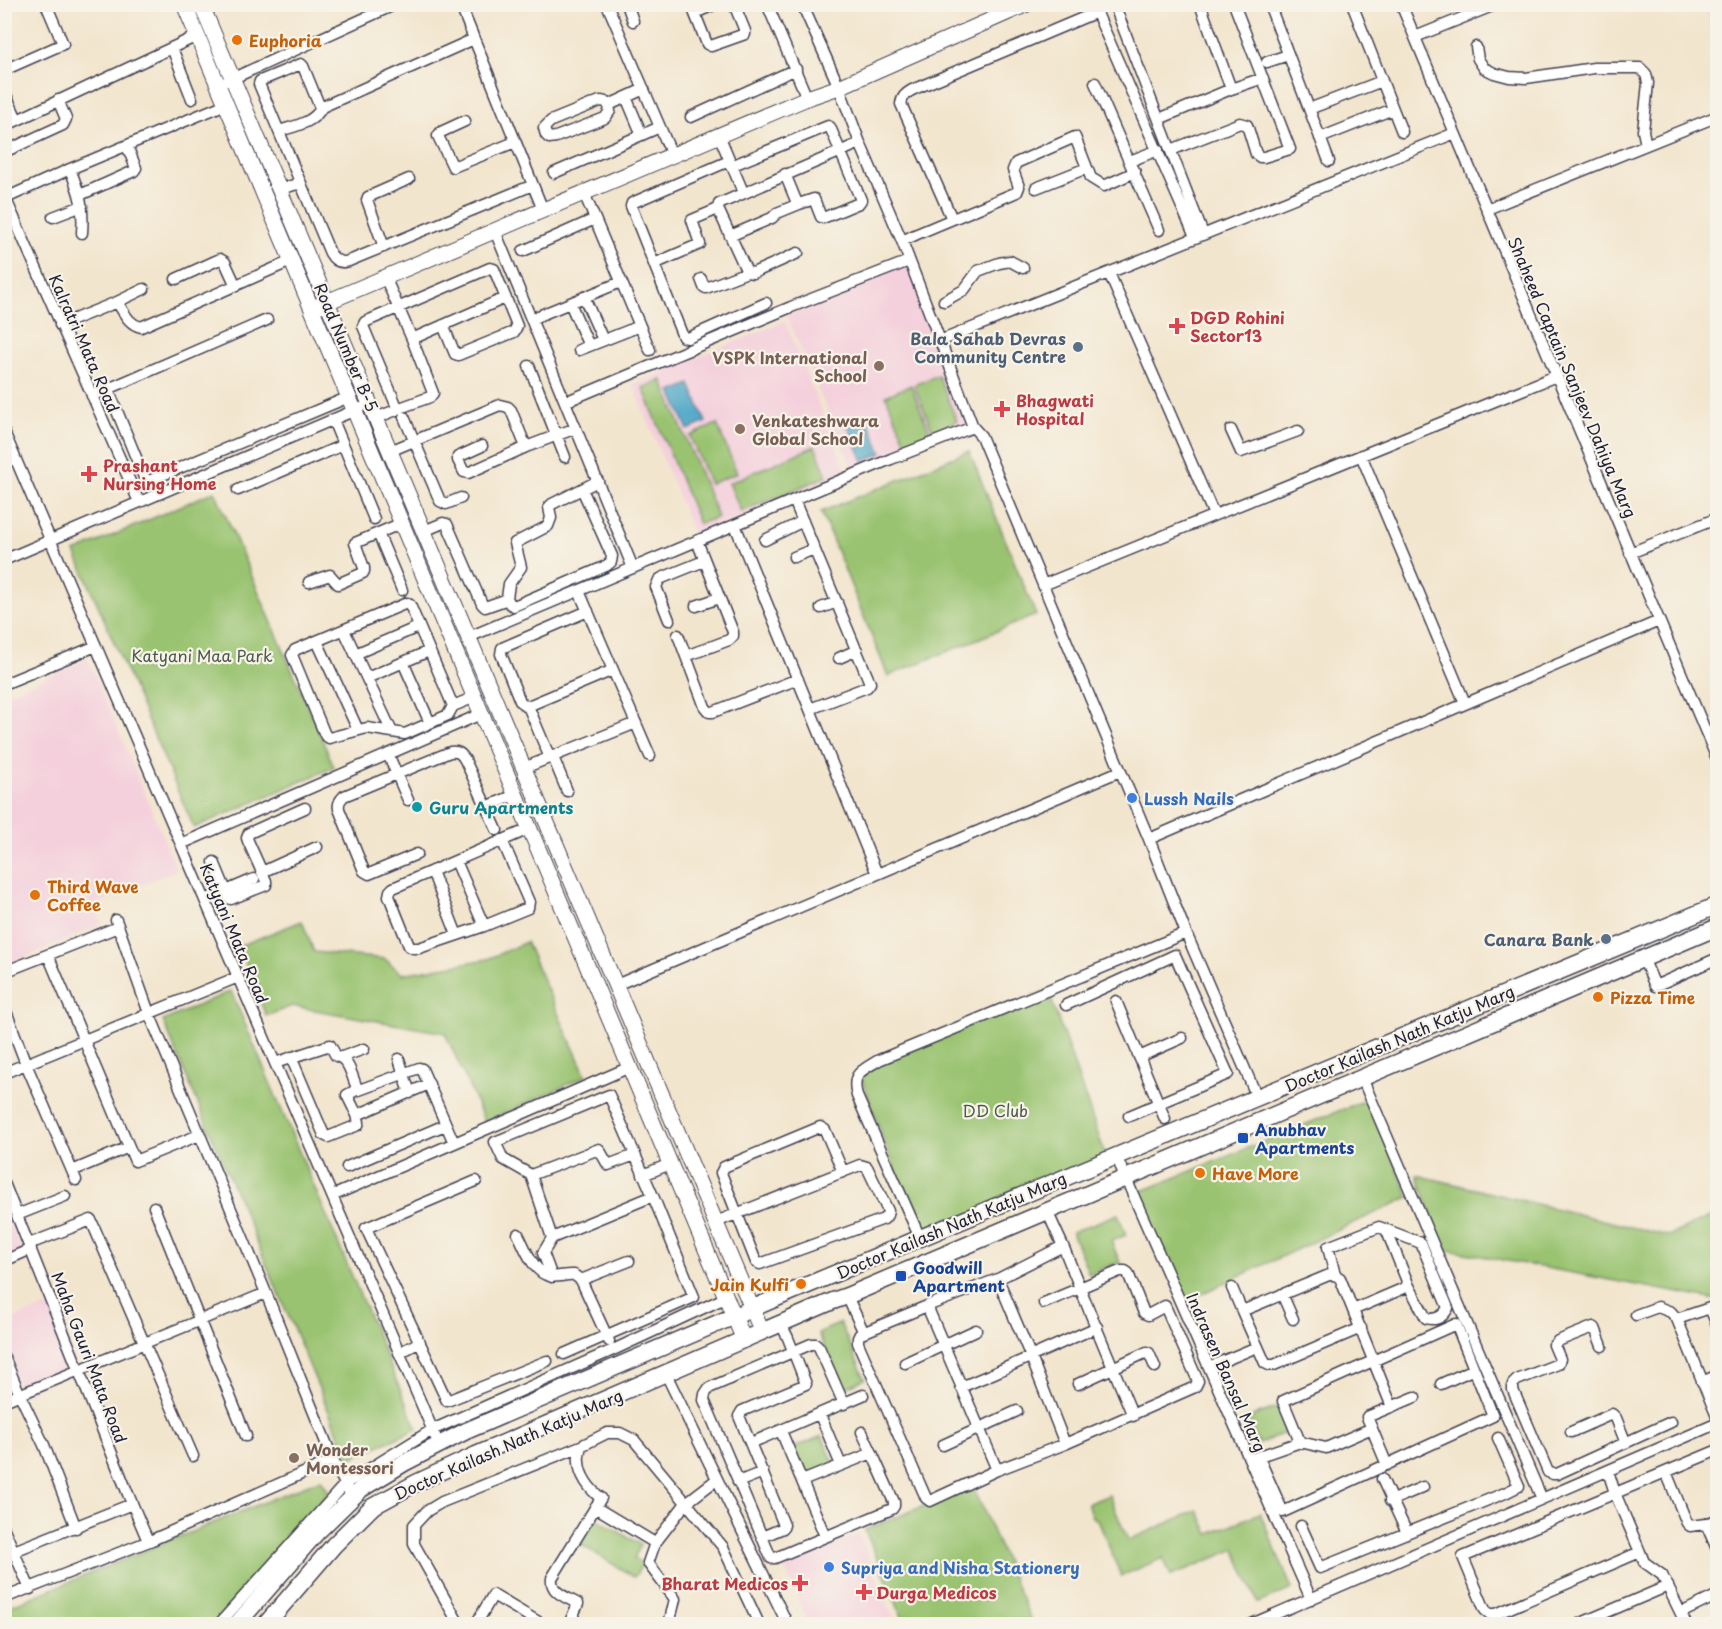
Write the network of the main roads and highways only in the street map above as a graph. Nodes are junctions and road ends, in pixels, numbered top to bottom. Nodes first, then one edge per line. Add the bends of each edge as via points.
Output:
1 (1718, 905) edge
2 (1718, 927) edge
3 (268, 1588) junction
4 (284, 1603) junction
5 (237, 1624) edge
6 (266, 1624) edge

1 - 3 main road, Doctor Kailash Nath Katju Marg via 734,1316 616,1357 466,1431 436,1437 404,1463 361,1489 348,1491
2 - 4 main road, Doctor Kailash Nath Katju Marg via 833,1301 416,1483 372,1507
3 - 4 main road
3 - 5 main road, Doctor Kailash Nath Katju Marg
4 - 6 main road, Doctor Kailash Nath Katju Marg

